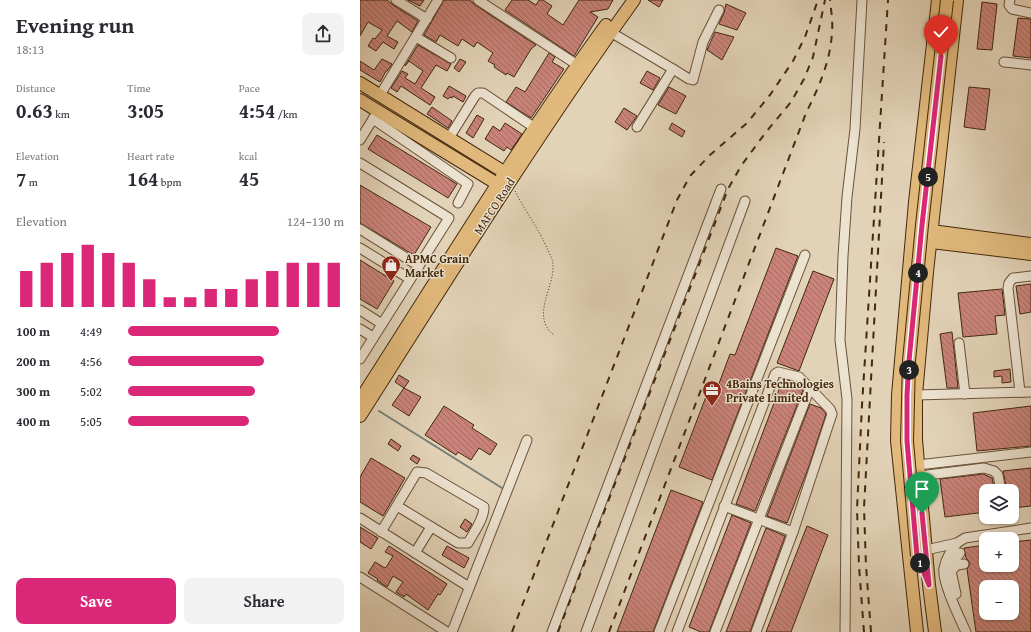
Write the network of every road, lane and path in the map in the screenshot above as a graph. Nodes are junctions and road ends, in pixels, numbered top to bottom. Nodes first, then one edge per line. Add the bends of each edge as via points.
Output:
1 (396, 0) edge
2 (438, 0) edge
3 (478, 0) edge
4 (624, 0) edge
5 (634, 0) edge
6 (862, 0) edge
7 (938, 0) edge
8 (947, 0) edge
9 (957, 0) edge
10 (1010, 0) edge
11 (719, 10) dead end
12 (1031, 13) edge
13 (427, 19) junction
14 (608, 30) junction
15 (416, 37) junction
16 (451, 58) dead end
17 (1004, 62) dead end
18 (1031, 65) edge
19 (581, 67) junction
20 (673, 69) junction
21 (360, 83) edge
22 (380, 95) junction
23 (360, 100) edge
24 (376, 115) junction
25 (637, 127) dead end
26 (535, 128) junction
27 (449, 138) junction
28 (360, 140) edge
29 (360, 163) edge
30 (506, 181) junction
31 (721, 189) dead end
32 (745, 200) dead end
33 (458, 203) dead end
34 (360, 229) edge
35 (912, 234) junction
36 (931, 237) junction
37 (1031, 244) edge
38 (360, 248) edge
39 (1031, 254) edge
40 (805, 255) dead end
41 (419, 266) junction
42 (1031, 276) edge
43 (410, 279) junction
44 (360, 310) edge
45 (382, 324) junction
46 (360, 329) edge
47 (554, 335) dead end
48 (373, 338) junction
49 (959, 343) dead end
50 (360, 359) edge
51 (810, 388) junction
52 (1020, 392) junction
53 (1031, 392) edge
54 (964, 394) junction
55 (916, 395) junction
56 (363, 402) edge
57 (527, 440) dead end
58 (1031, 452) edge
59 (919, 470) junction
60 (1000, 484) edge
61 (397, 506) junction
62 (724, 506) junction
63 (360, 518) edge
64 (759, 519) junction
65 (431, 527) junction
66 (1031, 528) edge
67 (381, 532) junction
68 (793, 532) junction
69 (957, 543) junction
70 (415, 553) junction
71 (922, 553) junction
72 (960, 553) dead end
73 (964, 564) dead end
74 (951, 571) junction
75 (360, 577) edge
76 (469, 587) junction
77 (680, 631) edge
78 (447, 632) edge
79 (452, 632) edge
80 (552, 632) edge
81 (586, 632) edge
82 (659, 632) edge
83 (715, 632) edge
84 (756, 632) edge
85 (845, 632) edge
86 (917, 632) edge
87 (935, 632) edge
88 (966, 632) edge
89 (971, 632) edge

1 - 13 street
2 - 13 street
3 - 19 street
4 - 14 main road, MAFCO Road
5 - 14 main road, MAFCO Road
6 - 85 street via 856,130 847,197 840,340 847,399
7 - 35 main road
8 - 71 main road, bridge via 909,361 907,441
9 - 36 main road
10 - 12 street via 1009,5 1012,9
11 - 20 street via 703,42 693,80
13 - 15 street
14 - 19 main road, MAFCO Road
14 - 20 street
15 - 16 street
15 - 22 street
17 - 18 street
19 - 26 main road, MAFCO Road
19 - 30 main road, MAFCO Road
20 - 25 street
21 - 22 main road
22 - 27 main road
23 - 24 main road
24 - 28 street
24 - 30 main road
24 - 33 street via 468,184
26 - 27 street via 483,93 478,93
26 - 30 main road, MAFCO Road
27 - 30 main road
29 - 41 street via 449,218
30 - 47 path via 535,223 551,257 553,265 545,298 544,315 546,326
30 - 56 main road, MAFCO Road
31 - 80 street
32 - 81 street
34 - 41 street
35 - 36 main road
35 - 86 main road via 900,367 897,441
36 - 37 main road
36 - 39 main road
36 - 55 main road
38 - 43 street
40 - 82 street
41 - 43 street
42 - 52 street via 1013,278 1008,288
43 - 45 street
44 - 45 street
45 - 48 street
46 - 48 street
48 - 50 street
49 - 54 street
51 - 62 street via 799,377 778,372 774,374
51 - 64 street
51 - 68 street via 832,414
52 - 53 street
52 - 54 street
54 - 55 street
55 - 59 main road
57 - 76 street
58 - 59 street
59 - 60 street via 984,468 998,475
59 - 71 main road
61 - 65 street
61 - 65 street via 417,472 421,472 484,507 482,517 468,543 458,543
61 - 67 street
62 - 64 street
62 - 77 street
63 - 67 street
64 - 68 street
64 - 83 street
65 - 70 street
66 - 69 street via 965,538
67 - 70 street
68 - 84 street
69 - 71 street
69 - 88 street via 947,556 943,570
70 - 76 street
71 - 87 main road
72 - 74 street via 952,564
73 - 74 street via 957,565
74 - 89 street via 954,590
75 - 78 street
76 - 79 street

